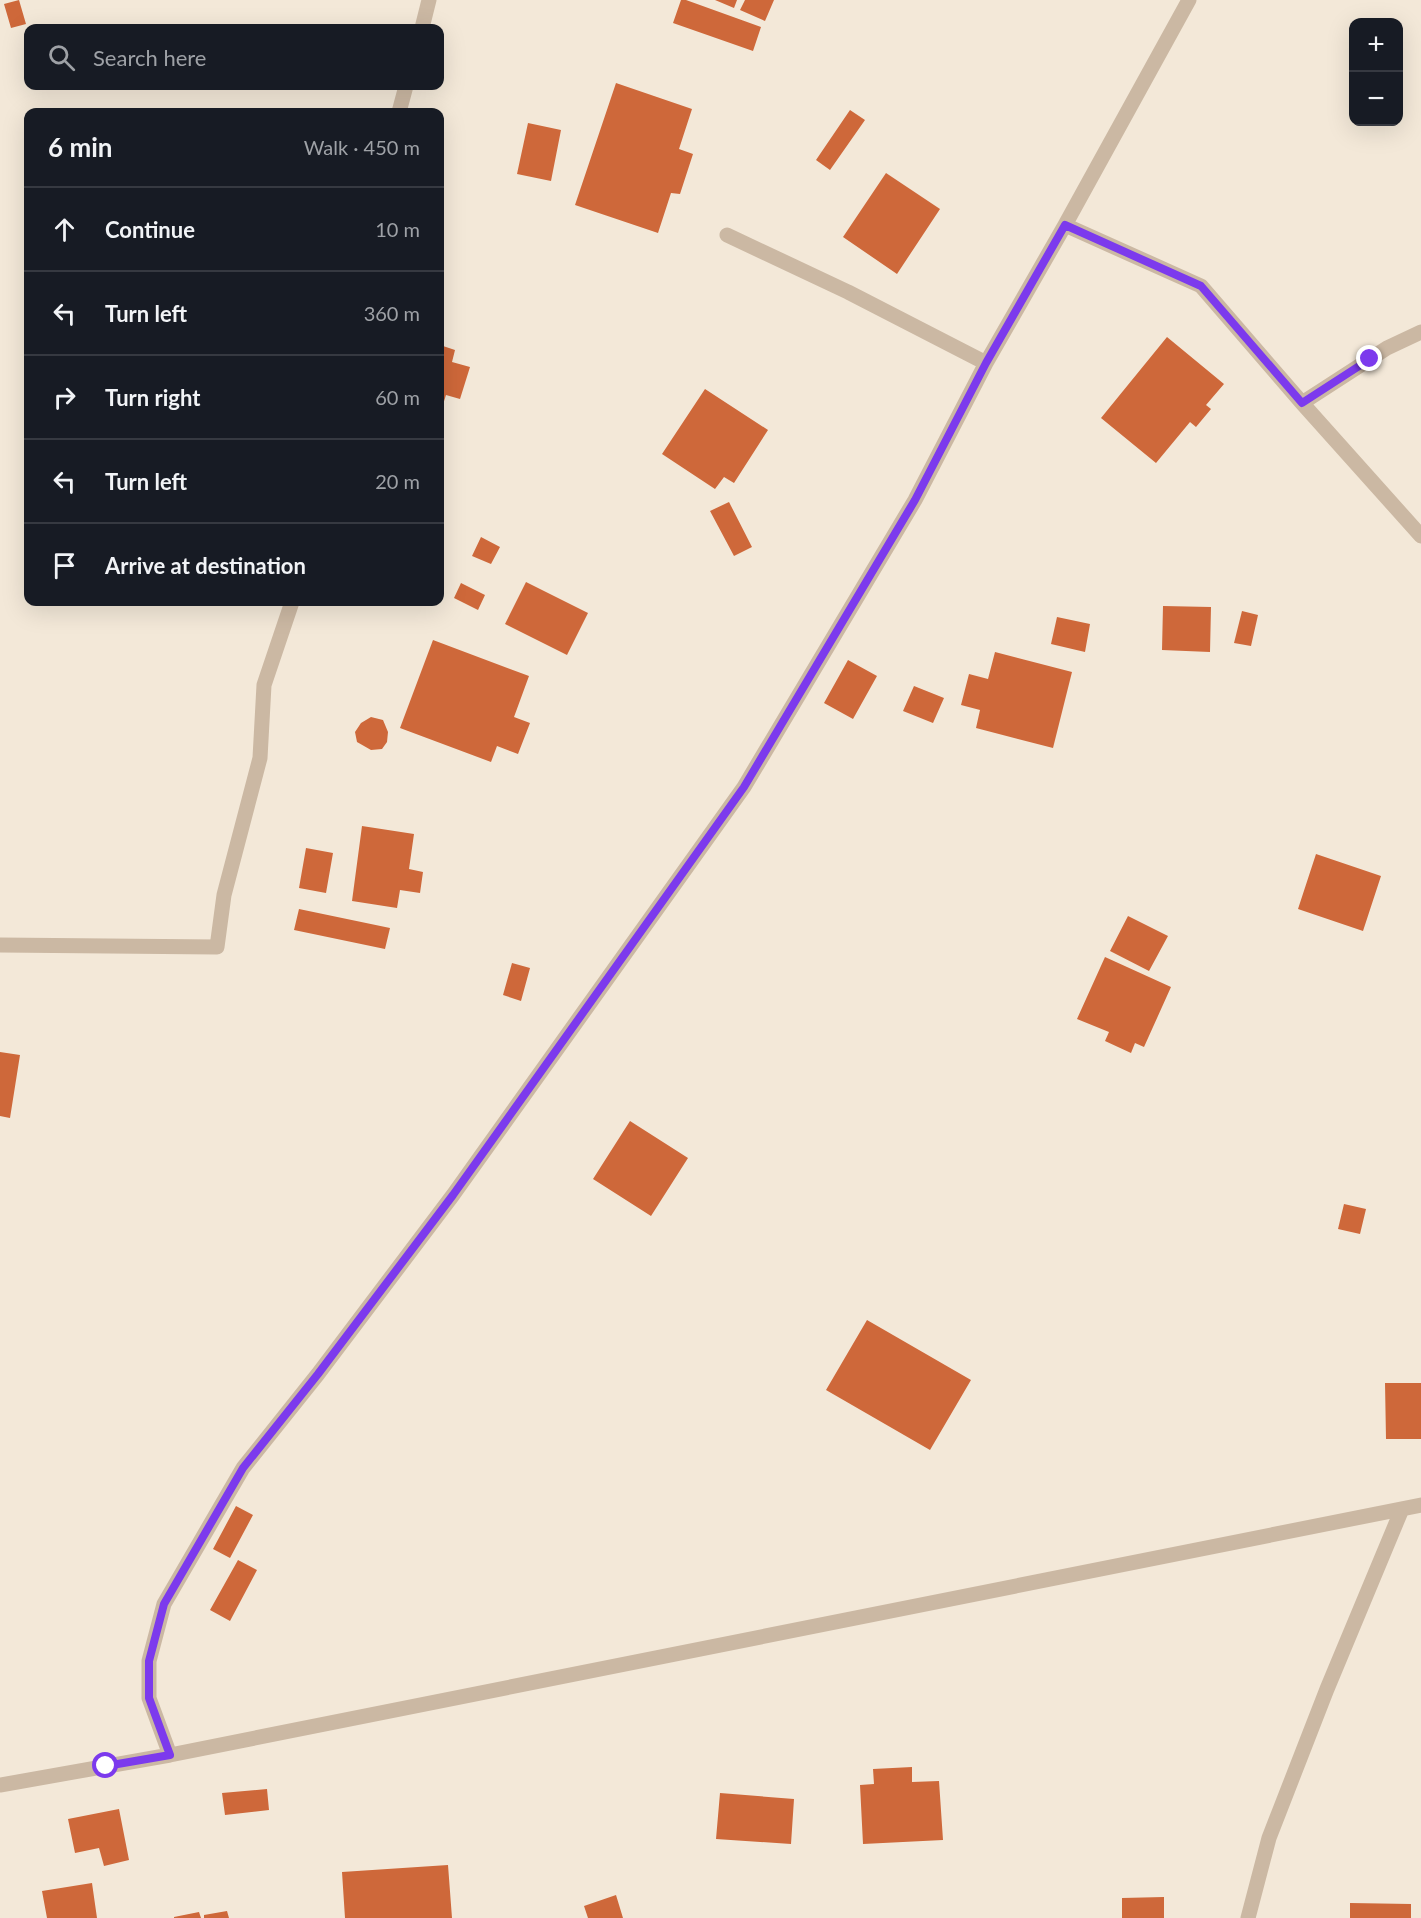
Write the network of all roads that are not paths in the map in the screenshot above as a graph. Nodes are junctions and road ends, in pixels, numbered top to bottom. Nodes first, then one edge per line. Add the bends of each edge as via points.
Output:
1 (429, 0) edge
2 (1189, 0) edge
3 (423, 24) edge
4 (405, 90) edge
5 (400, 108) edge
6 (1065, 225) junction
7 (727, 235) dead end
8 (1421, 332) edge
9 (986, 363) junction
10 (1302, 403) junction
11 (1421, 536) edge
12 (291, 606) edge
13 (0, 945) edge
14 (1421, 1505) edge
15 (1402, 1509) junction
16 (170, 1755) junction
17 (0, 1785) edge
18 (1248, 1918) edge

1 - 3 street
2 - 6 street
4 - 5 street
6 - 9 street
6 - 10 street via 1201,286
7 - 9 street
8 - 10 street via 1387,348
9 - 16 street via 915,500 744,787 453,1195 243,1468 164,1604 149,1661 149,1698
10 - 11 street
12 - 13 street via 264,685 260,758 224,895 217,947
14 - 15 street
15 - 16 street
15 - 18 street via 1269,1838
16 - 17 street

